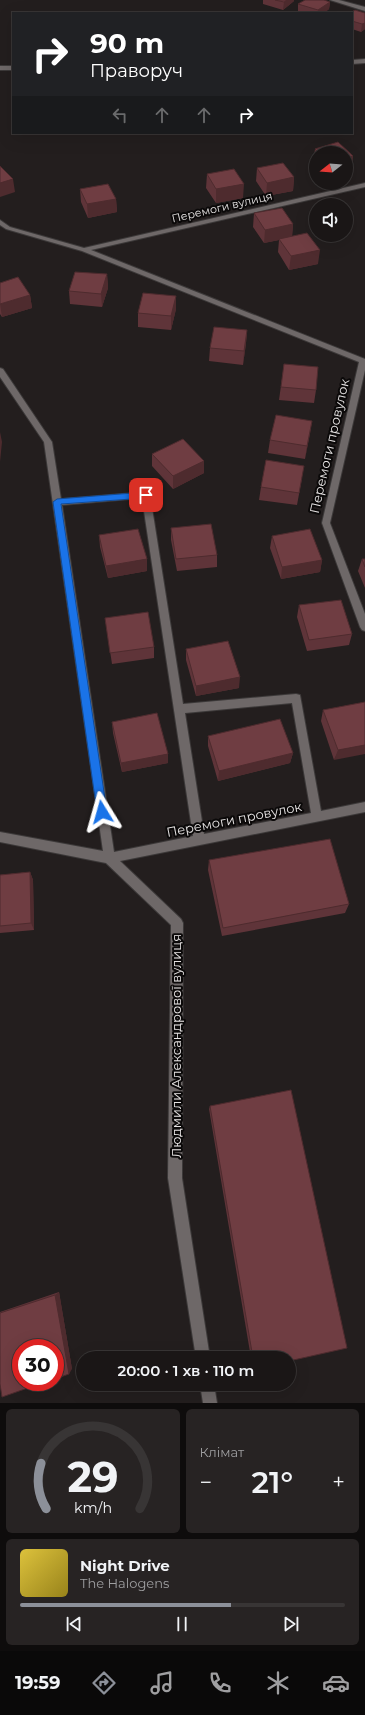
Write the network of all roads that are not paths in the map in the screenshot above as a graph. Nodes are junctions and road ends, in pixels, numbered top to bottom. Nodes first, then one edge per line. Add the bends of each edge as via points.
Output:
1 (333, 0) edge
2 (365, 9) edge
3 (365, 61) edge
4 (353, 62) edge
5 (0, 68) edge
6 (12, 68) edge
7 (365, 185) edge
8 (0, 222) edge
9 (84, 250) junction
10 (364, 362) edge
11 (0, 371) edge
12 (57, 502) junction
13 (365, 627) edge
14 (179, 709) junction
15 (365, 807) edge
16 (318, 816) junction
17 (0, 836) edge
18 (199, 840) junction
19 (109, 858) junction
20 (202, 1351) edge
21 (208, 1391) edge
22 (210, 1403) edge

1 - 2 street
3 - 4 street
5 - 6 street
7 - 9 street, Перемоги вулиця
8 - 9 street via 8,228
9 - 10 street
10 - 13 street, Перемоги провулок via 326,523
11 - 12 street via 48,442
12 - 14 street via 146,495
12 - 19 street
14 - 16 street via 296,698
14 - 18 street
15 - 16 street, Перемоги провулок
16 - 18 street, Перемоги провулок
17 - 19 street
18 - 19 street, Перемоги провулок
19 - 20 street, Людмили Александрової вулиця via 177,923 175,1178
21 - 22 street

